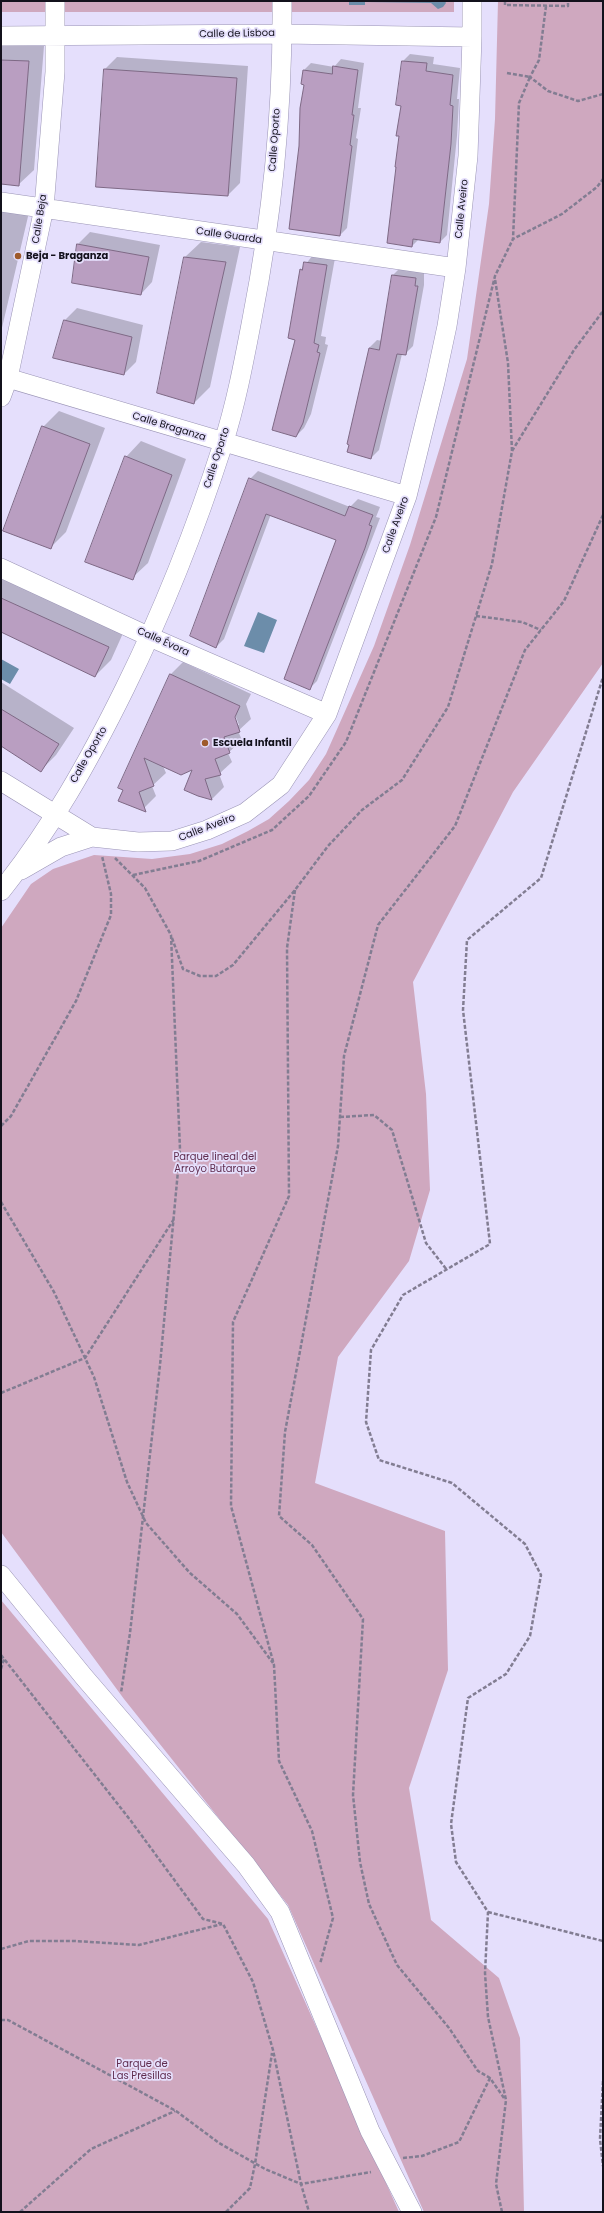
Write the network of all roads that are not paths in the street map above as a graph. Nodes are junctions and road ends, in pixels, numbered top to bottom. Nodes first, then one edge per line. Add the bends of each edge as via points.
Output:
1 (55, 1) edge
2 (282, 1) edge
3 (472, 1) edge
4 (282, 34) junction
5 (1, 36) edge
6 (56, 36) junction
7 (472, 37) junction
8 (1, 202) edge
9 (44, 208) junction
10 (266, 241) junction
11 (456, 268) junction
12 (5, 377) edge
13 (1, 397) edge
14 (223, 443) junction
15 (407, 496) junction
16 (1, 568) edge
17 (150, 637) junction
18 (327, 714) junction
19 (1, 782) edge
20 (55, 816) junction
21 (92, 837) junction
22 (15, 873) junction
23 (1, 891) edge
24 (1, 1575) edge
25 (412, 2212) edge

1 - 6 street, Calle Beja
2 - 4 street, Calle Oporto
3 - 7 street, Calle Aveiro
4 - 6 street, Calle de Lisboa
4 - 7 street, Calle de Lisboa
4 - 10 street, Calle Oporto via 276,139
5 - 6 street, Calle de Lisboa
6 - 9 street, Calle Beja
7 - 11 street, Calle Aveiro via 468,156
8 - 9 street, Calle Guarda
9 - 10 street, Calle Guarda
9 - 12 street, Calle Beja
10 - 11 street, Calle Guarda
10 - 14 street, Calle Oporto via 246,352
11 - 15 street, Calle Aveiro via 435,382
12 - 13 street, Calle Beja
12 - 14 street, Calle Braganza
14 - 15 street, Calle Braganza
14 - 17 street, Calle Oporto via 186,553
15 - 18 street, Calle Aveiro
16 - 17 street, Calle Évora
17 - 18 street, Calle Évora
17 - 20 street, Calle Oporto via 109,720
18 - 21 street, Calle Aveiro via 280,785 245,813 207,830 172,841 138,842
19 - 20 street, Calle Aveiro
20 - 21 street, Calle Aveiro
20 - 22 street, Calle Oporto
21 - 22 street, Calle Oporto via 61,847
22 - 23 street, Calle Oporto
24 - 25 street via 246,1865 280,1912 370,2131

